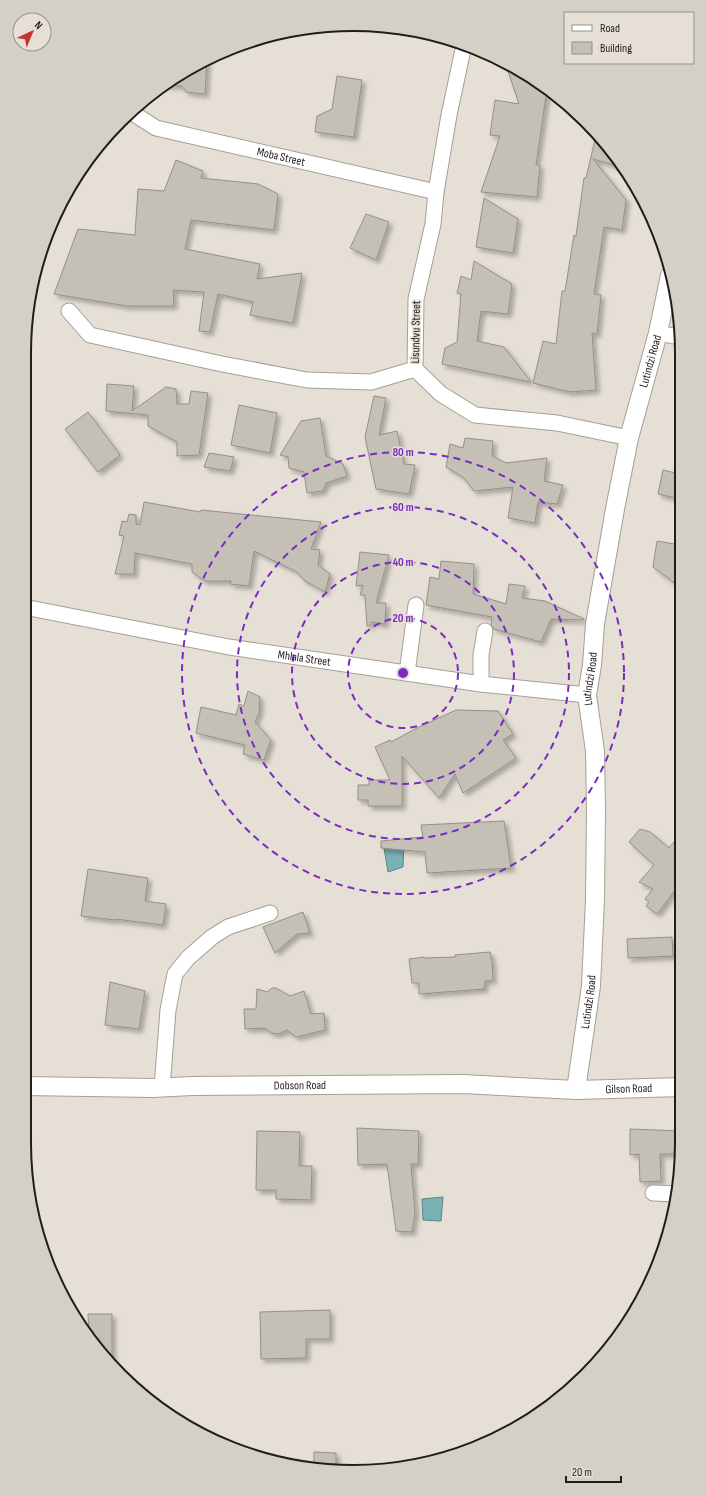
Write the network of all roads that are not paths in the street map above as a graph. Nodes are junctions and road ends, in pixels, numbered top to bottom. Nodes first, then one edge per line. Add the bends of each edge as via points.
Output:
1 (463, 50) edge
2 (136, 115) edge
3 (436, 192) junction
4 (668, 285) edge
5 (69, 311) dead end
6 (658, 333) junction
7 (674, 336) edge
8 (415, 369) junction
9 (629, 438) junction
10 (416, 605) dead end
11 (31, 608) edge
12 (485, 631) dead end
13 (407, 673) junction
14 (481, 684) junction
15 (587, 695) junction
16 (270, 913) dead end
17 (31, 1086) edge
18 (675, 1087) edge
19 (162, 1088) junction
20 (576, 1090) junction
21 (653, 1193) dead end
22 (671, 1194) edge

1 - 3 street, Lisundvu Street
2 - 3 street, Moba Street via 156,128
3 - 8 street, Lisundvu Street via 433,224 416,299
4 - 6 street, Lutindzi Road
5 - 8 street via 90,335 307,380 371,382
6 - 7 street
6 - 9 street, Lutindzi Road
8 - 9 street, Lisundvu Street via 441,394 475,415 557,423
9 - 15 street, Lutindzi Road via 595,624
10 - 13 street
11 - 13 street, Mhlala Street via 229,647
12 - 14 street via 481,655
13 - 14 street, Mhlala Street
14 - 15 street, Mhlala Street
15 - 20 street, Lutindzi Road via 595,751 595,892 591,986
16 - 19 street via 228,927 212,937 188,958 175,974 168,1010
17 - 19 street, Dobson Road
18 - 20 street, Gilson Road
19 - 20 street, Dobson Road via 463,1084
21 - 22 street

